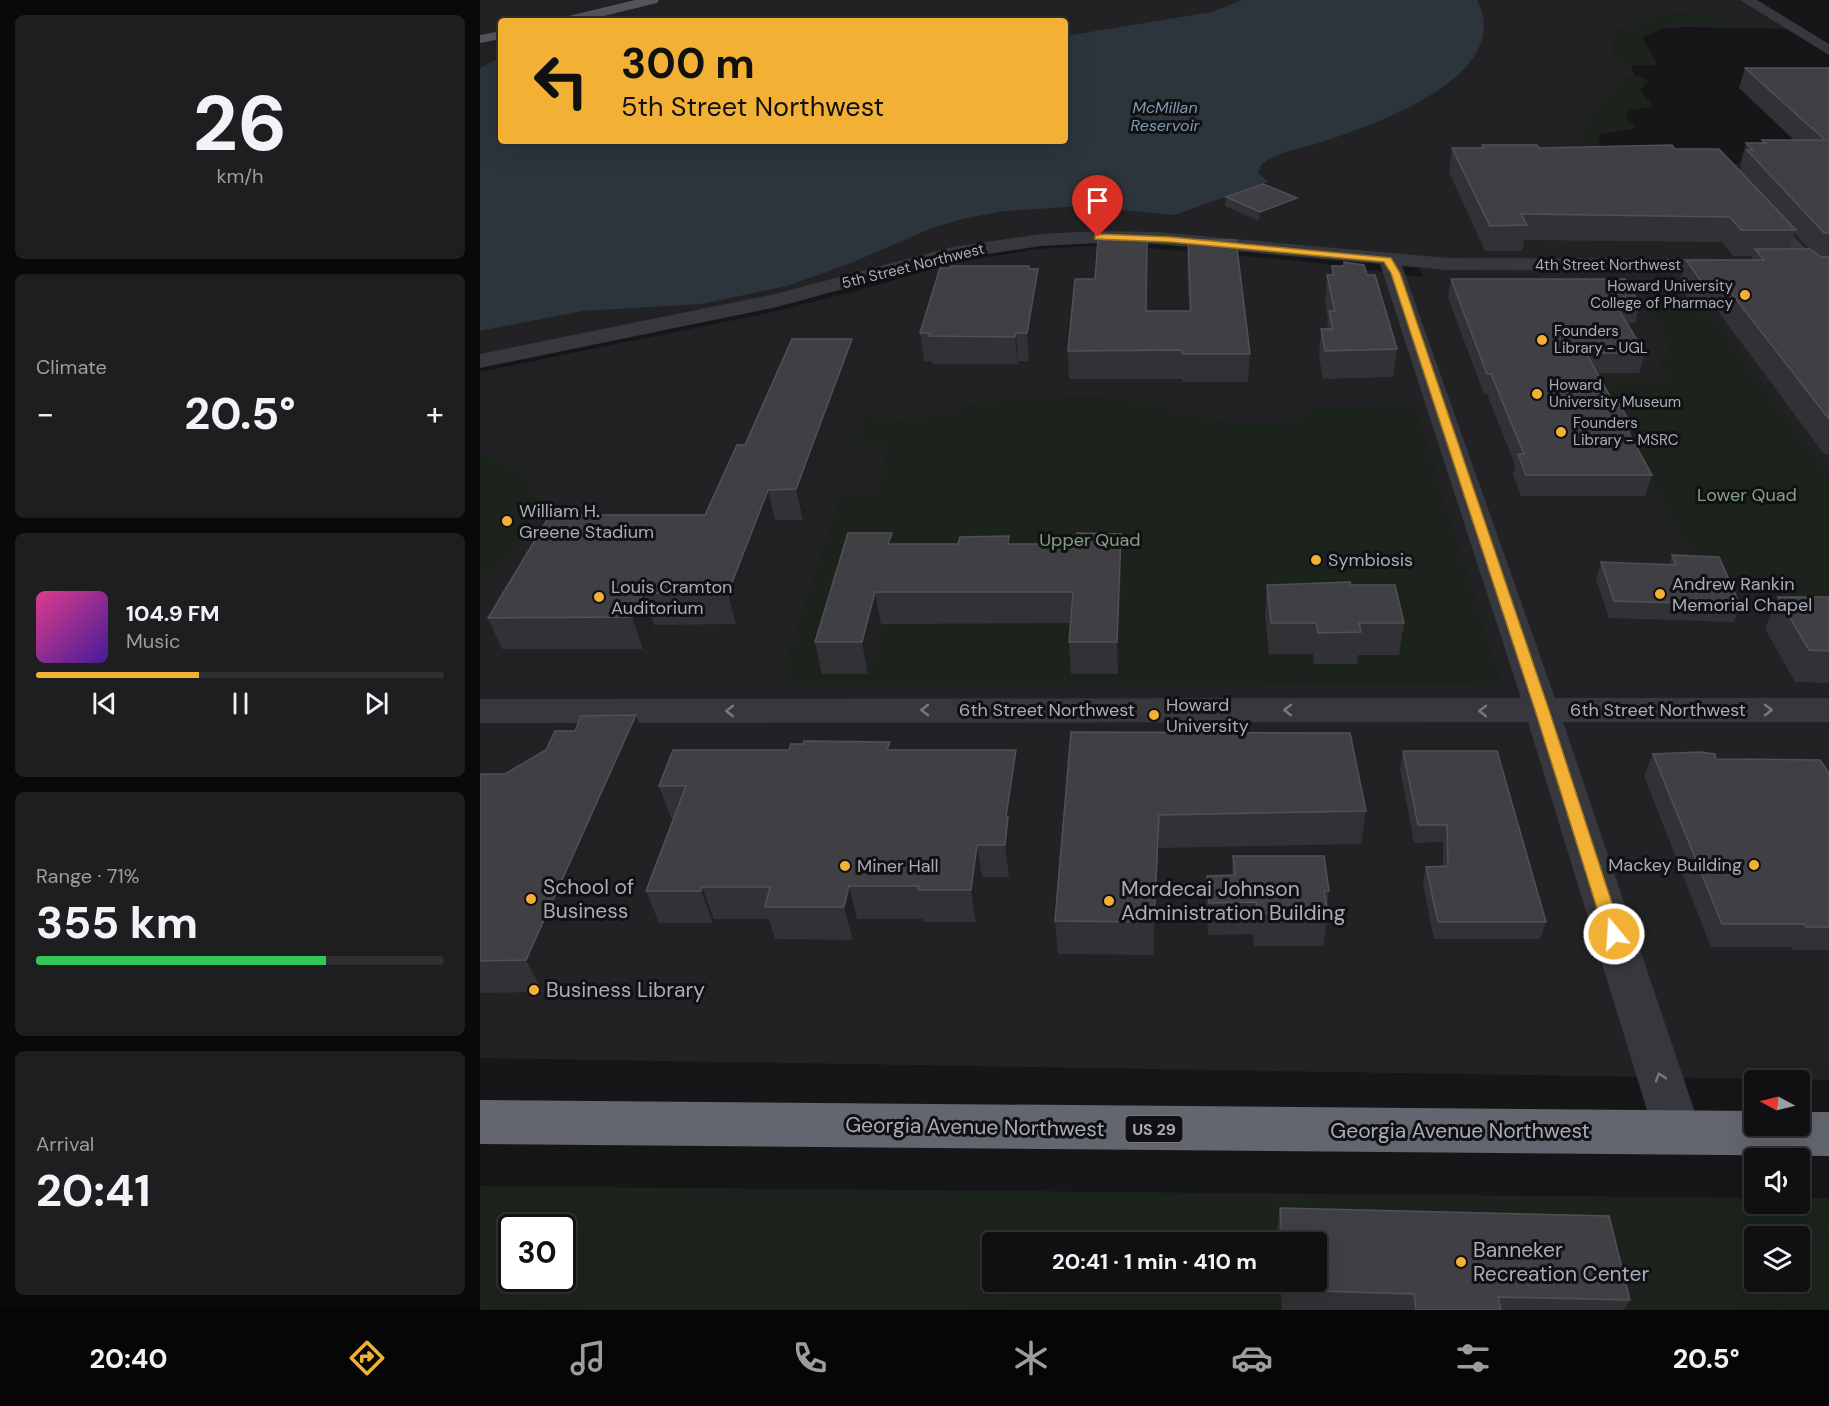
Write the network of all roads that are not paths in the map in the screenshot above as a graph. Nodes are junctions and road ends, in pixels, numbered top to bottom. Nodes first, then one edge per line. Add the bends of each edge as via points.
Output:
1 (652, 0) edge
2 (1747, 0) edge
3 (577, 18) edge
4 (498, 36) edge
5 (480, 39) edge
6 (1827, 47) edge
7 (1749, 198) edge
8 (1388, 260) junction
9 (1753, 265) edge
10 (1776, 265) edge
11 (1819, 265) edge
12 (1829, 287) edge
13 (480, 361) edge
14 (1542, 710) junction
15 (1829, 710) edge
16 (480, 711) edge
17 (480, 1122) edge
18 (1678, 1133) junction
19 (1829, 1134) edge

1 - 3 main road
2 - 6 street
4 - 5 main road
7 - 11 street
8 - 9 street, 4th Street Northwest via 1495,265
8 - 13 street, 5th Street Northwest via 1141,237 1014,243 946,255 777,300
8 - 14 street
10 - 11 street
11 - 12 street
14 -> 15 street, 6th Street Northwest
14 -> 16 street, 6th Street Northwest
18 -> 14 street
17 - 18 highway, Georgia Avenue Northwest / US 29
18 - 19 highway, Georgia Avenue Northwest / US 29

